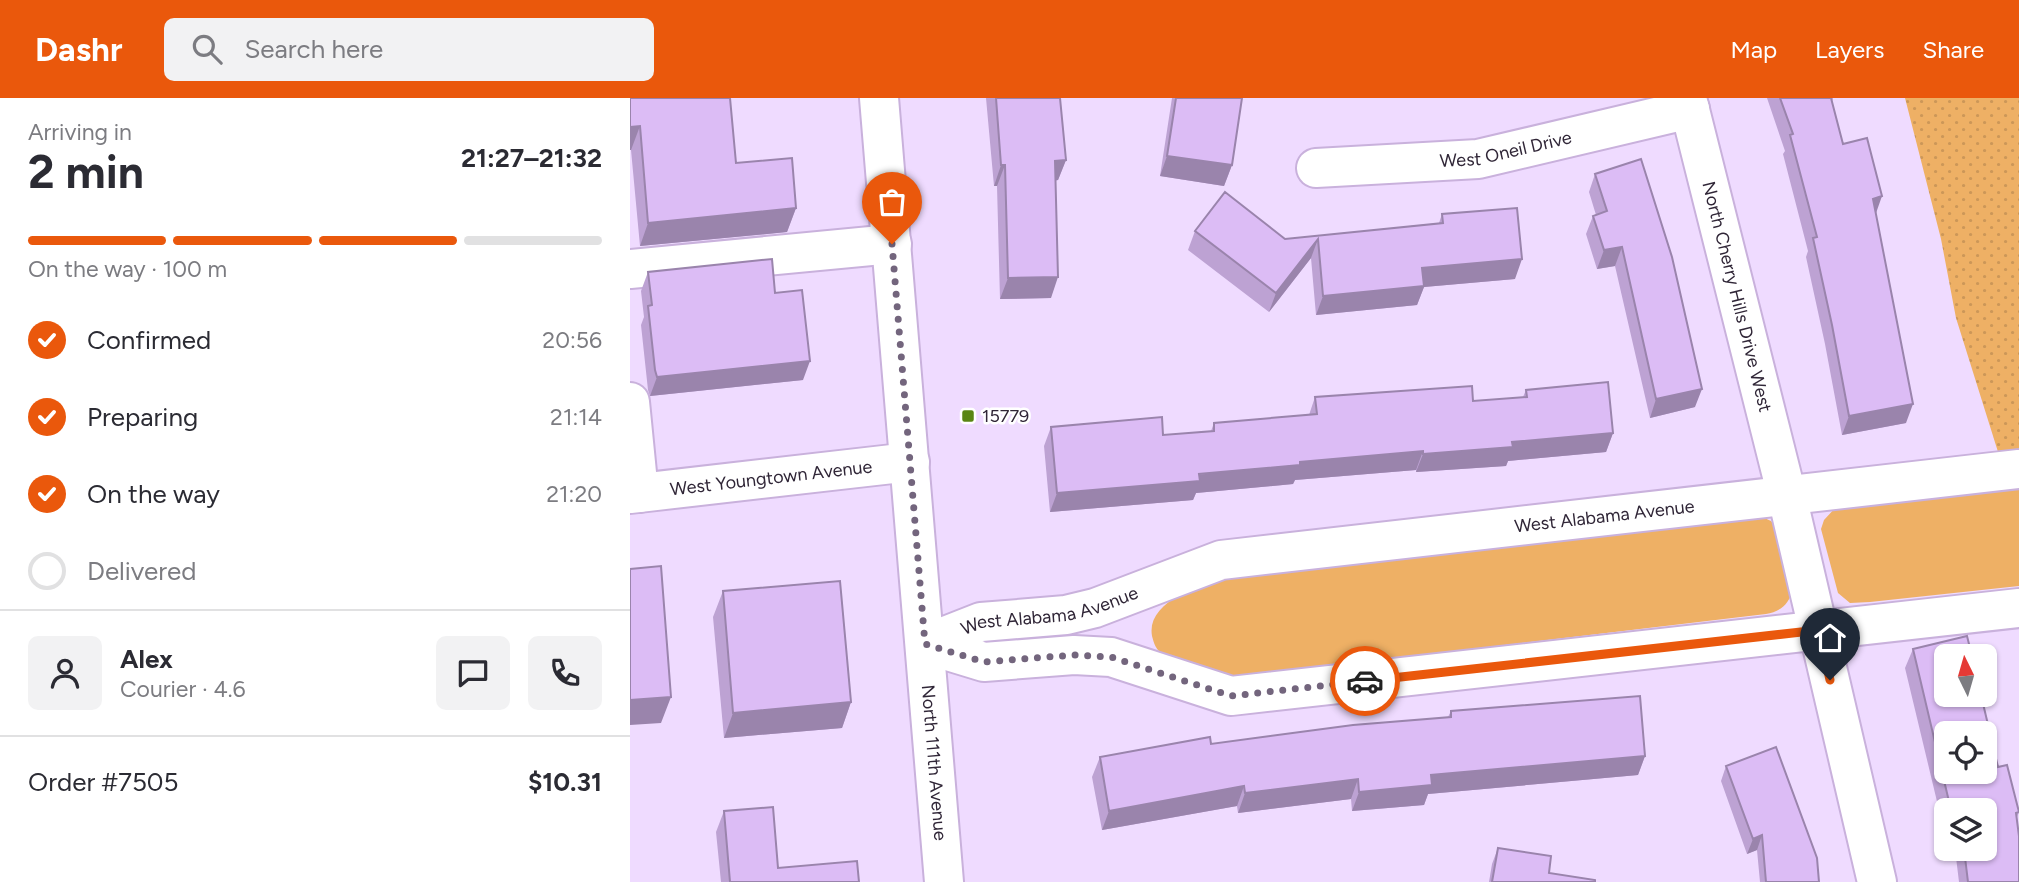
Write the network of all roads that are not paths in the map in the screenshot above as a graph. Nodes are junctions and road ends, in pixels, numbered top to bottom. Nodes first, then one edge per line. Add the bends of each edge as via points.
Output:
1 (879, 98) edge
2 (1688, 104) edge
3 (1316, 168) dead end
4 (892, 244) junction
5 (630, 269) edge
6 (630, 402) edge
7 (910, 462) junction
8 (2019, 469) edge
9 (635, 493) edge
10 (1787, 496) junction
11 (2019, 608) edge
12 (1819, 630) junction
13 (925, 644) junction
14 (944, 882) edge
15 (1877, 882) edge

1 - 4 street, North 111th Avenue
2 - 3 street, West Oneil Drive via 1478,159
2 - 10 street, North Cherry Hills Drive West
4 - 5 street
4 - 7 street, North 111th Avenue
6 - 9 street
7 - 9 street, West Youngtown Avenue
7 - 13 street, North 111th Avenue
8 - 10 street, West Alabama Avenue
10 - 12 street, North Cherry Hills Drive West
10 - 13 street, West Alabama Avenue via 1221,560 1095,608 981,622
11 - 12 street, West Alabama Avenue
12 - 13 street, West Alabama Avenue via 1231,696 1111,657 984,662
12 - 15 street, North Cherry Hills Drive West
13 - 14 street, North 111th Avenue

